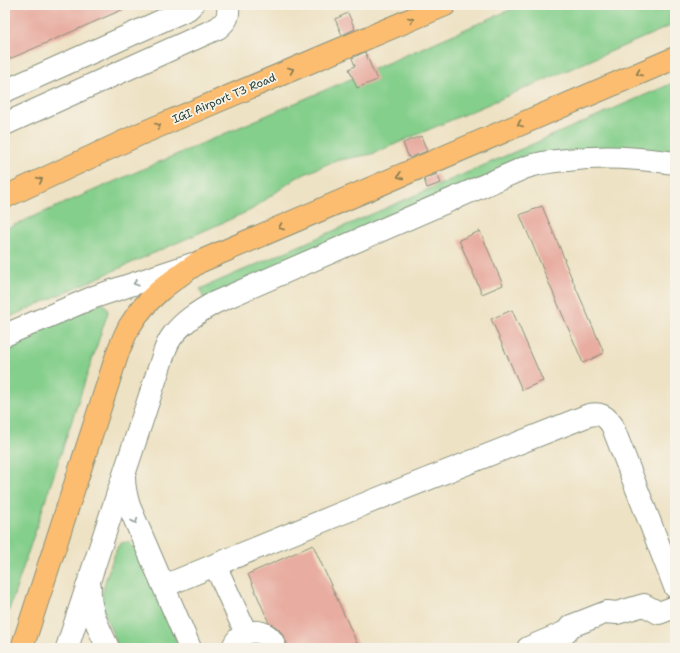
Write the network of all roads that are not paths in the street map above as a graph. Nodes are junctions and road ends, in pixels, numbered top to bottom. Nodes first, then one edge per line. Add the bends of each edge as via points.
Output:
1 (192, 5) edge
2 (228, 5) edge
3 (446, 5) edge
4 (675, 58) edge
5 (5, 91) edge
6 (5, 124) edge
7 (675, 163) edge
8 (9, 192) edge
9 (199, 262) junction
10 (5, 335) edge
11 (125, 470) junction
12 (215, 565) junction
13 (91, 577) junction
14 (164, 586) junction
15 (675, 587) edge
16 (675, 607) edge
17 (75, 624) junction
18 (239, 641) edge
19 (22, 648) edge
20 (67, 648) edge
21 (74, 648) edge
22 (108, 648) edge
23 (190, 648) edge
24 (275, 648) edge
25 (528, 648) edge

1 - 5 street
2 - 6 street via 226,21 218,28
8 -> 3 main road, IGI Airport T3 Road
4 -> 9 main road
7 - 11 street via 633,158 588,157 536,164 203,309 172,336
9 -> 10 street via 94,297
9 - 19 main road via 167,284 147,302 130,324 117,356
11 - 13 street
11 -> 14 street via 124,484 129,506
12 - 14 street
12 - 15 street via 596,414 602,415 612,425
12 - 18 street
13 - 17 street
13 - 22 street via 91,607
14 - 23 street
16 - 25 street via 659,613 644,605 617,613 607,612 571,626 566,632
17 - 20 street
17 - 21 street
18 - 24 street via 250,632 257,632 270,639

